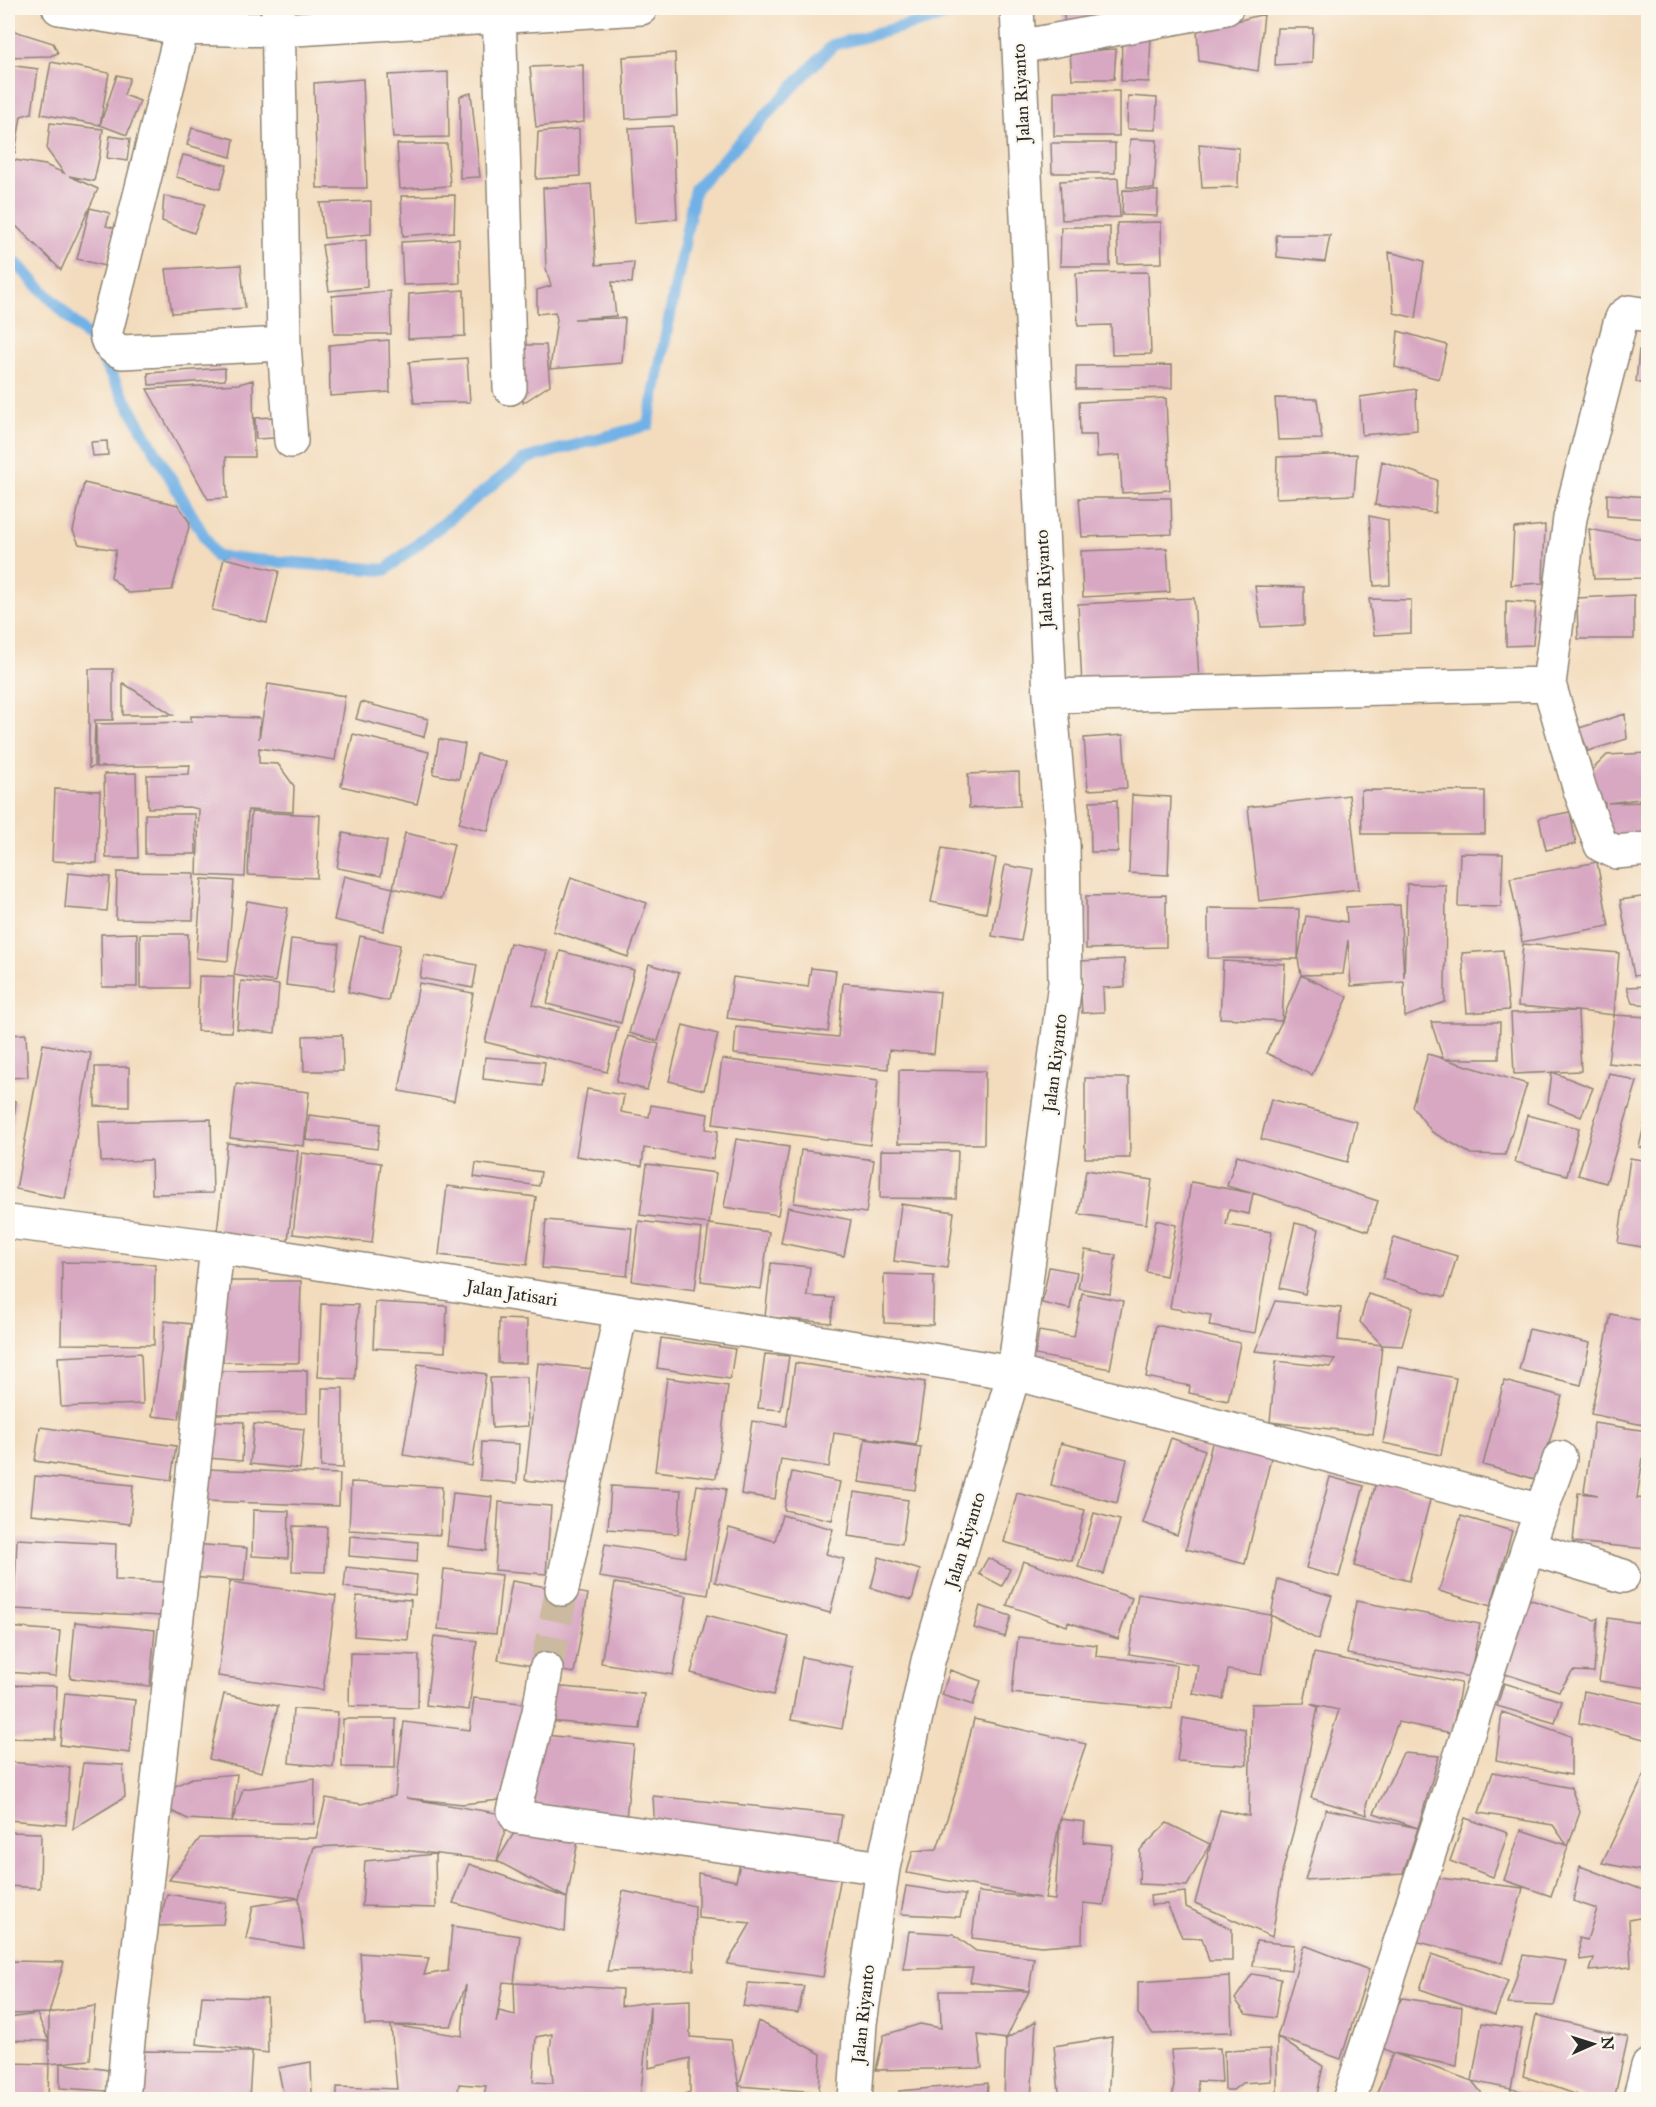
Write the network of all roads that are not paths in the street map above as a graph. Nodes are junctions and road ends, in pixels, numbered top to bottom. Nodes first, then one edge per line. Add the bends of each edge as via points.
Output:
1 (59, 8) edge
2 (641, 8) edge
3 (1017, 8) edge
4 (1226, 8) edge
5 (499, 11) edge
6 (185, 18) edge
7 (278, 19) edge
8 (1019, 47) junction
9 (1648, 315) edge
10 (284, 344) junction
11 (510, 387) dead end
12 (291, 441) dead end
13 (1549, 684) junction
14 (1050, 696) junction
15 (1648, 849) edge
16 (8, 1222) edge
17 (218, 1247) junction
18 (621, 1311) junction
19 (1014, 1373) junction
20 (1560, 1458) dead end
21 (1542, 1511) junction
22 (1528, 1548) junction
23 (1623, 1576) dead end
24 (562, 1589) tunnel mouth
25 (546, 1669) tunnel mouth
26 (883, 1868) junction
27 (1648, 2066) edge
28 (123, 2100) edge
29 (855, 2100) edge
30 (1349, 2100) edge
31 (1639, 2100) edge

1 - 6 street
2 - 5 street
3 - 8 street, Jalan Riyanto
4 - 8 street
5 - 7 street
5 - 11 street
6 - 7 street
6 - 10 street via 106,338 122,352
7 - 10 street
8 - 14 street, Jalan Riyanto
9 - 13 street via 1629,312 1620,323 1570,518
10 - 12 street
13 - 14 street
13 - 15 street via 1580,790 1601,844 1616,852
14 - 19 street, Jalan Riyanto via 1063,844 1065,982
16 - 17 street, Jalan Jatisari
17 - 18 street, Jalan Jatisari
17 - 28 street
18 - 19 street, Jalan Jatisari
18 - 24 street
19 - 21 street, Jalan Jatisari
19 - 26 street, Jalan Riyanto via 928,1661
20 - 21 street
21 - 22 street
22 - 23 street
22 - 30 street
25 - 26 street via 514,1810 517,1817
26 - 29 street, Jalan Riyanto via 860,2023
27 - 31 street

